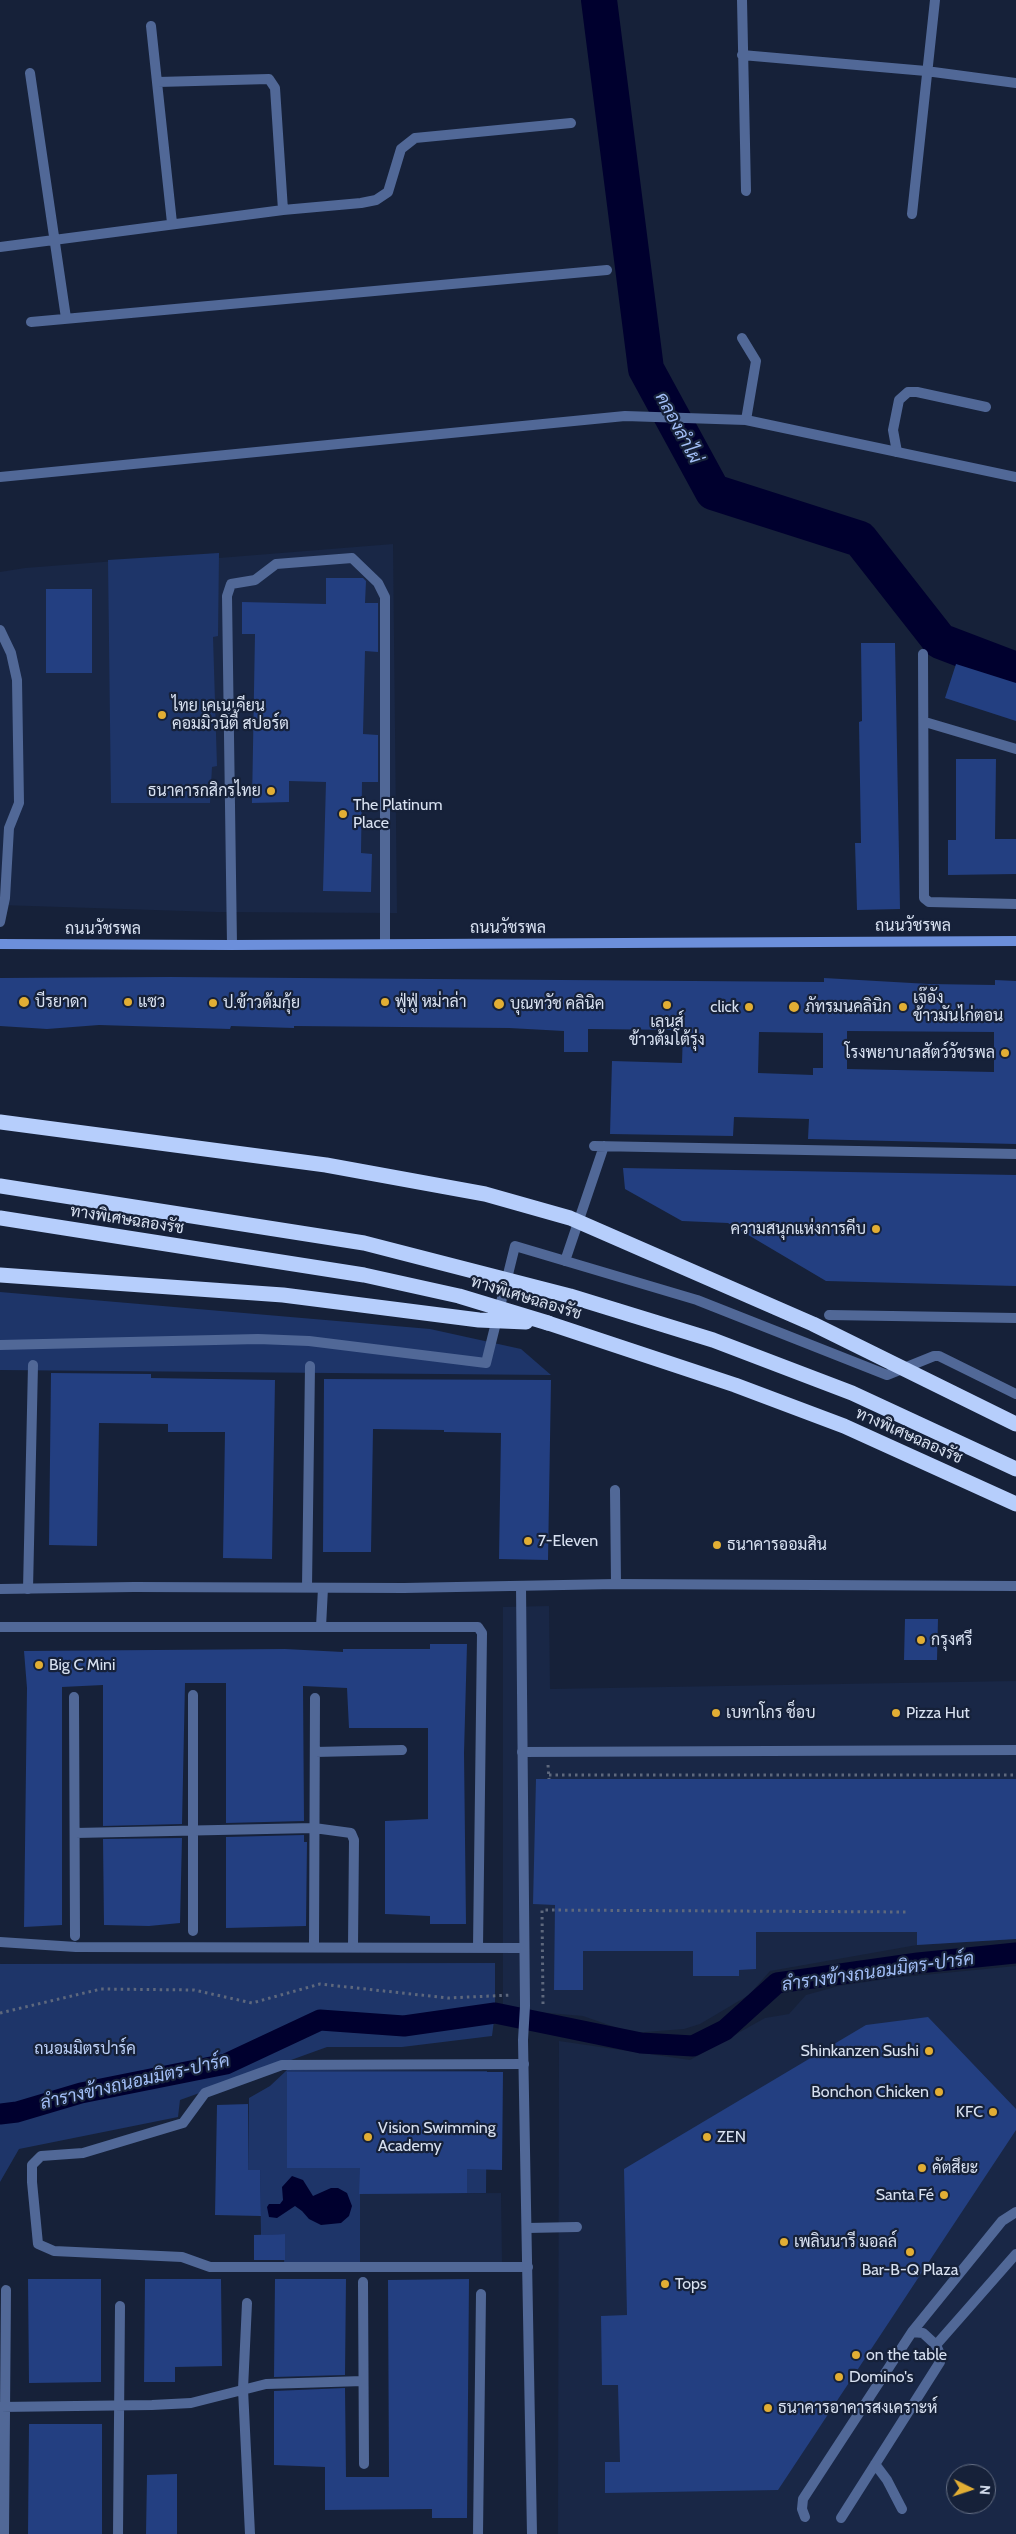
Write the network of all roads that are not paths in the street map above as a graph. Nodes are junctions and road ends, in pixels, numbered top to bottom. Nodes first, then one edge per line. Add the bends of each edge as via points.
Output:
1 (742, 0) edge
2 (935, 0) edge
3 (151, 26) dead end
4 (742, 55) junction
5 (926, 71) junction
6 (30, 73) dead end
7 (158, 82) junction
8 (1016, 83) edge
9 (571, 122) dead end
10 (746, 191) dead end
11 (283, 210) junction
12 (912, 214) dead end
13 (172, 223) junction
14 (54, 240) junction
15 (0, 247) edge
16 (607, 270) dead end
17 (66, 318) junction
18 (30, 322) dead end
19 (742, 338) dead end
20 (986, 407) dead end
21 (746, 420) junction
22 (897, 452) junction
23 (0, 477) edge
24 (1016, 477) edge
25 (0, 630) edge
26 (923, 654) dead end
27 (925, 722) junction
28 (1016, 749) edge
29 (1016, 904) edge
30 (0, 922) edge
31 (1016, 941) edge
32 (385, 943) junction
33 (0, 944) edge
34 (232, 945) junction
35 (0, 1122) edge
36 (1016, 1154) edge
37 (0, 1186) edge
38 (0, 1218) edge
39 (566, 1261) junction
40 (0, 1275) edge
41 (829, 1316) dead end
42 (1016, 1318) edge
43 (548, 1323) junction
44 (0, 1345) edge
45 (33, 1365) dead end
46 (310, 1366) dead end
47 (1016, 1394) edge
48 (1016, 1424) edge
49 (1016, 1470) edge
50 (615, 1490) dead end
51 (1016, 1504) edge
52 (616, 1584) junction
53 (521, 1586) junction
54 (1016, 1586) edge
55 (307, 1587) junction
56 (28, 1588) junction
57 (323, 1588) junction
58 (0, 1589) edge
59 (0, 1627) edge
60 (321, 1627) junction
61 (193, 1695) dead end
62 (74, 1697) dead end
63 (315, 1698) dead end
64 (402, 1750) dead end
65 (1016, 1750) edge
66 (315, 1752) junction
67 (522, 1752) junction
68 (314, 1828) junction
69 (193, 1830) junction
70 (75, 1833) junction
71 (193, 1931) dead end
72 (76, 1936) dead end
73 (0, 1942) edge
74 (314, 1946) junction
75 (353, 1946) junction
76 (478, 1947) junction
77 (524, 1948) junction
78 (524, 2064) junction
79 (1016, 2212) edge
80 (577, 2227) dead end
81 (527, 2228) junction
82 (1016, 2254) edge
83 (528, 2267) junction
84 (363, 2282) dead end
85 (6, 2290) dead end
86 (481, 2294) dead end
87 (247, 2303) dead end
88 (120, 2306) dead end
89 (912, 2332) junction
90 (936, 2345) junction
91 (363, 2381) junction
92 (243, 2389) junction
93 (119, 2406) junction
94 (3, 2407) edge
95 (364, 2464) dead end
96 (875, 2464) junction
97 (902, 2509) dead end
98 (805, 2517) dead end
99 (841, 2518) dead end
100 (4, 2534) edge
101 (118, 2534) edge
102 (250, 2534) edge
103 (478, 2534) edge
104 (532, 2534) edge

1 - 4 street
2 - 5 street
3 - 7 street
4 - 5 street
4 - 10 street
5 - 8 street
5 - 12 street
6 - 14 street
7 - 11 street via 269,79 275,88
7 - 13 street
9 - 11 street via 415,138 401,149 388,192 376,200
11 - 13 street
13 - 14 street
14 - 15 street
14 - 17 street
16 - 17 street
17 - 18 street
19 - 21 street via 756,360
20 - 22 street via 908,392 899,400 893,430
21 - 22 street
21 - 23 street via 641,416
22 - 24 street
25 - 30 street via 11,653 17,680 19,803 8,832 5,898
26 - 27 street
27 - 28 street
27 - 29 street via 924,898 929,902
31 - 32 main road, ถนนวัชรพล
32 - 34 main road, ถนนวัชรพล
32 - 34 street via 385,597 378,583 352,558 276,564 255,580 231,584 226,596
33 - 34 main road, ถนนวัชรพล
35 - 48 highway, bridge via 326,1165 485,1194 570,1218 813,1324
36 - 39 street via 599,1146
37 - 49 highway, ทางพิเศษฉลองรัช, bridge via 364,1243 570,1296 713,1340 842,1389
38 - 43 highway, ทางพิเศษฉลองรัช, bridge via 364,1275 459,1296
39 - 44 street via 515,1246 486,1363 258,1339
39 - 47 street via 696,1300 887,1375 939,1356
40 - 43 highway, bridge via 283,1295 479,1320
41 - 42 street
43 - 51 highway, ทางพิเศษฉลองรัช via 736,1384 844,1426
45 - 56 street
46 - 55 street
50 - 52 street
52 - 53 street
52 - 54 street
53 - 57 street
53 - 67 street
55 - 56 street
55 - 57 street
56 - 58 street
57 - 60 street
59 - 60 street
60 - 76 street via 478,1627 482,1633
61 - 69 street
62 - 70 street
63 - 66 street
64 - 66 street
65 - 67 street
66 - 68 street
67 - 77 street
68 - 69 street
68 - 74 street
68 - 75 street via 353,1835
69 - 70 street
69 - 71 street
70 - 72 street
73 - 74 street via 76,1947
74 - 75 street
75 - 76 street
76 - 77 street
77 - 78 street
78 - 81 street
78 - 83 street via 282,2065 205,2093 183,2123 83,2153 41,2156 32,2165 32,2182 38,2244 54,2251 182,2257 210,2267
79 - 89 street via 1002,2221
80 - 81 street
81 - 83 street
82 - 90 street
83 - 104 street
84 - 91 street
85 - 94 street
86 - 103 street
87 - 92 street
88 - 93 street
89 - 90 street via 923,2333
89 - 98 street via 803,2499
90 - 96 street via 940,2362
91 - 92 street via 266,2384
91 - 95 street
92 - 93 street via 191,2402
92 - 102 street
93 - 94 street
93 - 101 street
94 - 100 street
96 - 97 street
96 - 99 street

